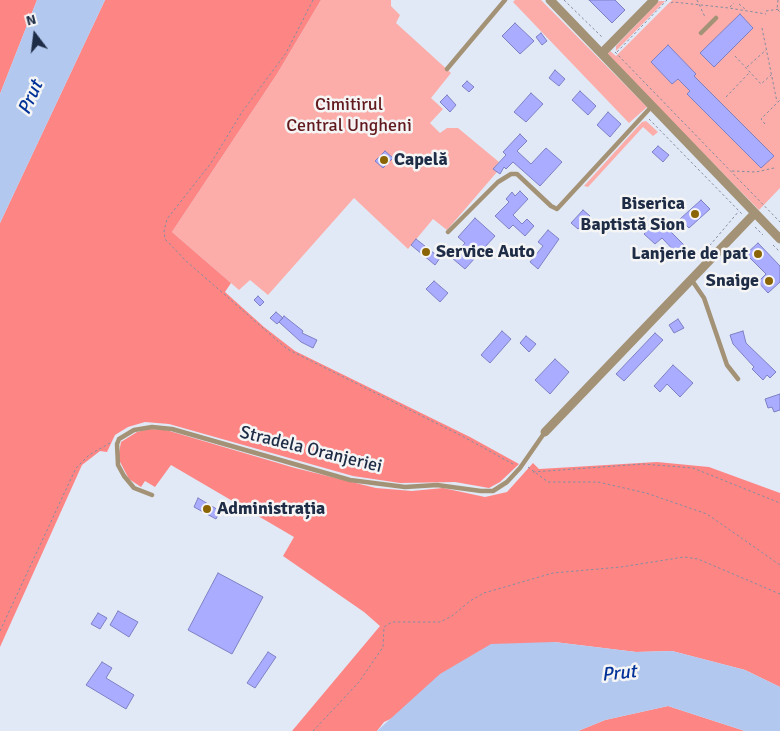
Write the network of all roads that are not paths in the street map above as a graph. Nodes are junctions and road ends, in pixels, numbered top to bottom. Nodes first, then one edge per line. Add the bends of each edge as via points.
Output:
1 (505, 0) edge
2 (550, 0) edge
3 (654, 0) edge
4 (716, 18) dead end
5 (701, 33) dead end
6 (602, 53) junction
7 (447, 69) dead end
8 (652, 106) junction
9 (754, 213) junction
10 (448, 232) dead end
11 (777, 242) edge
12 (691, 279) junction
13 (738, 379) dead end
14 (546, 432) joint
15 (152, 495) dead end

1 - 7 lane
2 - 6 street
3 - 6 street via 613,49
4 - 5 lane
6 - 8 street
8 - 9 street
8 - 10 lane via 557,209 516,174 511,174 498,182
9 - 11 street
9 - 12 street, Stradela Oranjeriei
12 - 13 lane via 704,298 727,365
12 - 14 street, Stradela Oranjeriei
14 - 15 lane, Stradela Oranjeriei via 520,468 502,487 493,491 437,484 405,487 350,480 172,429 143,428 120,439 116,454 118,465 134,488

